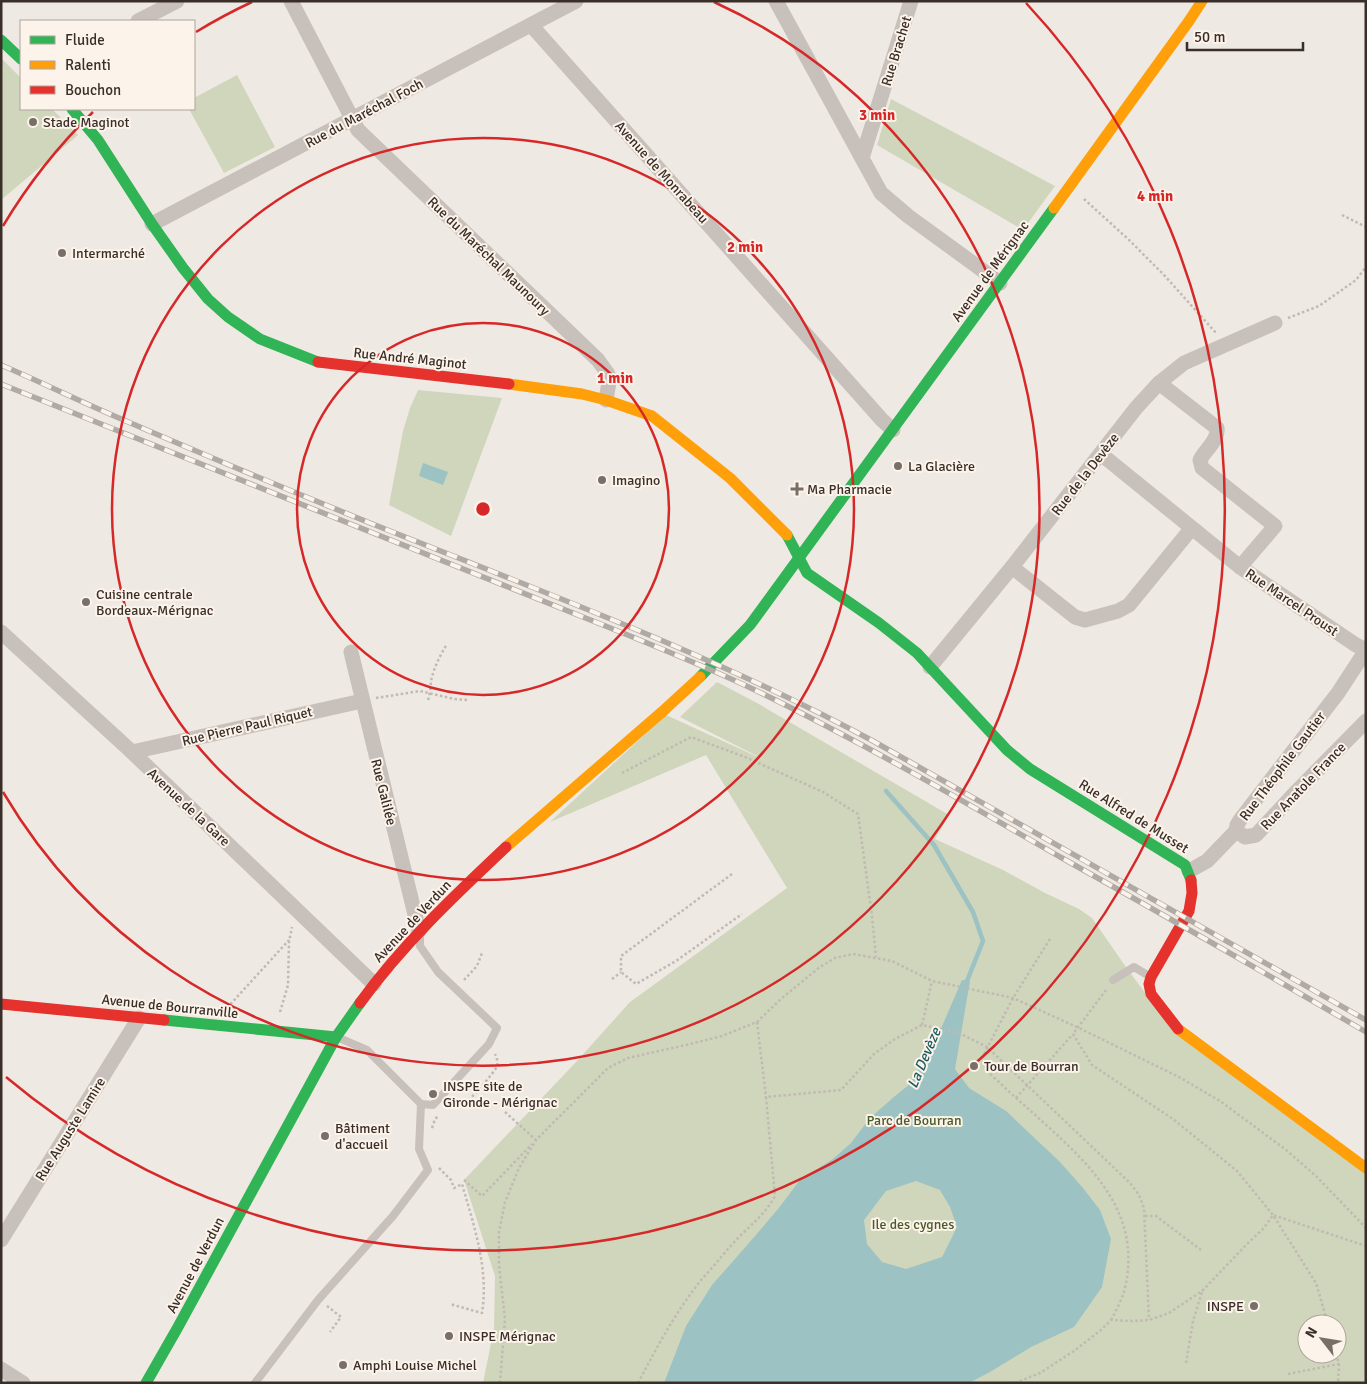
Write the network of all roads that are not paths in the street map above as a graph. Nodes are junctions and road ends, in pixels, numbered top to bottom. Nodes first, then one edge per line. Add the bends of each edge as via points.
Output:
1 (177, 1) edge
2 (291, 1) edge
3 (576, 1) edge
4 (776, 1) edge
5 (911, 1) edge
6 (1202, 1) edge
7 (140, 20) edge
8 (531, 26) junction
9 (1, 40) edge
10 (20, 58) edge
11 (73, 110) edge
12 (352, 119) junction
13 (862, 158) junction
14 (152, 224) junction
15 (1000, 283) junction
16 (1275, 323) road end
17 (1159, 383) junction
18 (606, 400) junction
19 (893, 430) junction
20 (1101, 454) junction
21 (1191, 529) junction
22 (799, 558) junction
23 (1012, 567) junction
24 (1240, 567) junction
25 (1, 632) edge
26 (1366, 650) edge
27 (351, 652) dead end
28 (930, 667) junction
29 (362, 701) junction
30 (1366, 721) edge
31 (132, 752) junction
32 (1236, 831) junction
33 (1189, 871) junction
34 (419, 931) junction
35 (1150, 977) junction
36 (1113, 980) road end
37 (374, 984) junction
38 (1, 1004) edge
39 (139, 1018) junction
40 (336, 1037) junction
41 (422, 1104) junction
42 (1366, 1168) edge
43 (1, 1240) edge
44 (1, 1369) edge
45 (22, 1383) edge
46 (146, 1383) edge
47 (255, 1383) edge

1 - 7 street
2 - 12 street, Rue du Maréchal Maunoury
3 - 8 street, Rue du Maréchal Foch
4 - 13 street
5 - 13 street, Rue Brachet
6 - 15 street, Avenue de Mérignac
8 - 12 street, Rue du Maréchal Foch
8 - 19 street, Avenue de Monrabeau
9 - 10 street
11 - 14 street, Rue André Maginot via 98,140
12 - 14 street, Rue du Maréchal Foch
12 - 18 street, Rue du Maréchal Maunoury via 358,130 598,360 608,374
13 - 15 street via 881,193
14 - 18 street, Rue André Maginot via 208,299 228,317 260,339 314,362 530,386
15 - 19 street, Avenue de Mérignac
16 - 17 street, Rue de la Devèze via 1184,364
17 - 20 street, Rue de la Devèze
17 - 24 street, Rue Marcel Proust via 1217,428 1218,433 1200,460 1202,468 1275,526
18 - 22 street, Rue André Maginot via 652,416 730,478 788,536
19 - 22 street, Avenue de Mérignac
20 - 21 street
20 - 23 street, Rue de la Devèze
21 - 23 street via 1129,604 1118,611 1084,620 1075,617
21 - 24 street
22 - 28 street, Rue Alfred de Musset via 807,574 879,623
22 - 34 street, Avenue de Verdun via 750,625 703,674 519,835
23 - 28 street, Rue de la Devèze
24 - 26 street, Rue Marcel Proust
25 - 31 street, Avenue de la Gare
26 - 32 street, Rue Théophile Gautier via 1338,693 1240,820
27 - 29 street, Rue Galilée
28 - 33 street, Rue Alfred de Musset via 1024,764 1179,861
29 - 31 street, Rue Pierre Paul Riquet
29 - 34 street, Rue Galilée
30 - 32 street, Rue Anatole France via 1256,835 1245,837
31 - 37 street, Avenue de la Gare
32 - 33 street, Rue Théophile Gautier via 1207,861
33 - 35 street, Rue Alfred de Musset via 1192,889 1189,911
34 - 37 street, Avenue de Verdun
34 - 41 lane via 420,946 438,972 498,1028 489,1044 440,1098 433,1105
35 - 36 lane via 1134,967
35 - 42 street via 1152,994 1178,1029
37 - 40 street, Avenue de Verdun
38 - 39 street, Avenue de Bourranville
39 - 40 street, Avenue de Bourranville
39 - 43 street, Rue Auguste Lamire
40 - 41 lane via 367,1050
40 - 46 street, Avenue de Verdun
41 - 47 lane via 420,1148 428,1170 394,1216 318,1300
44 - 45 street

